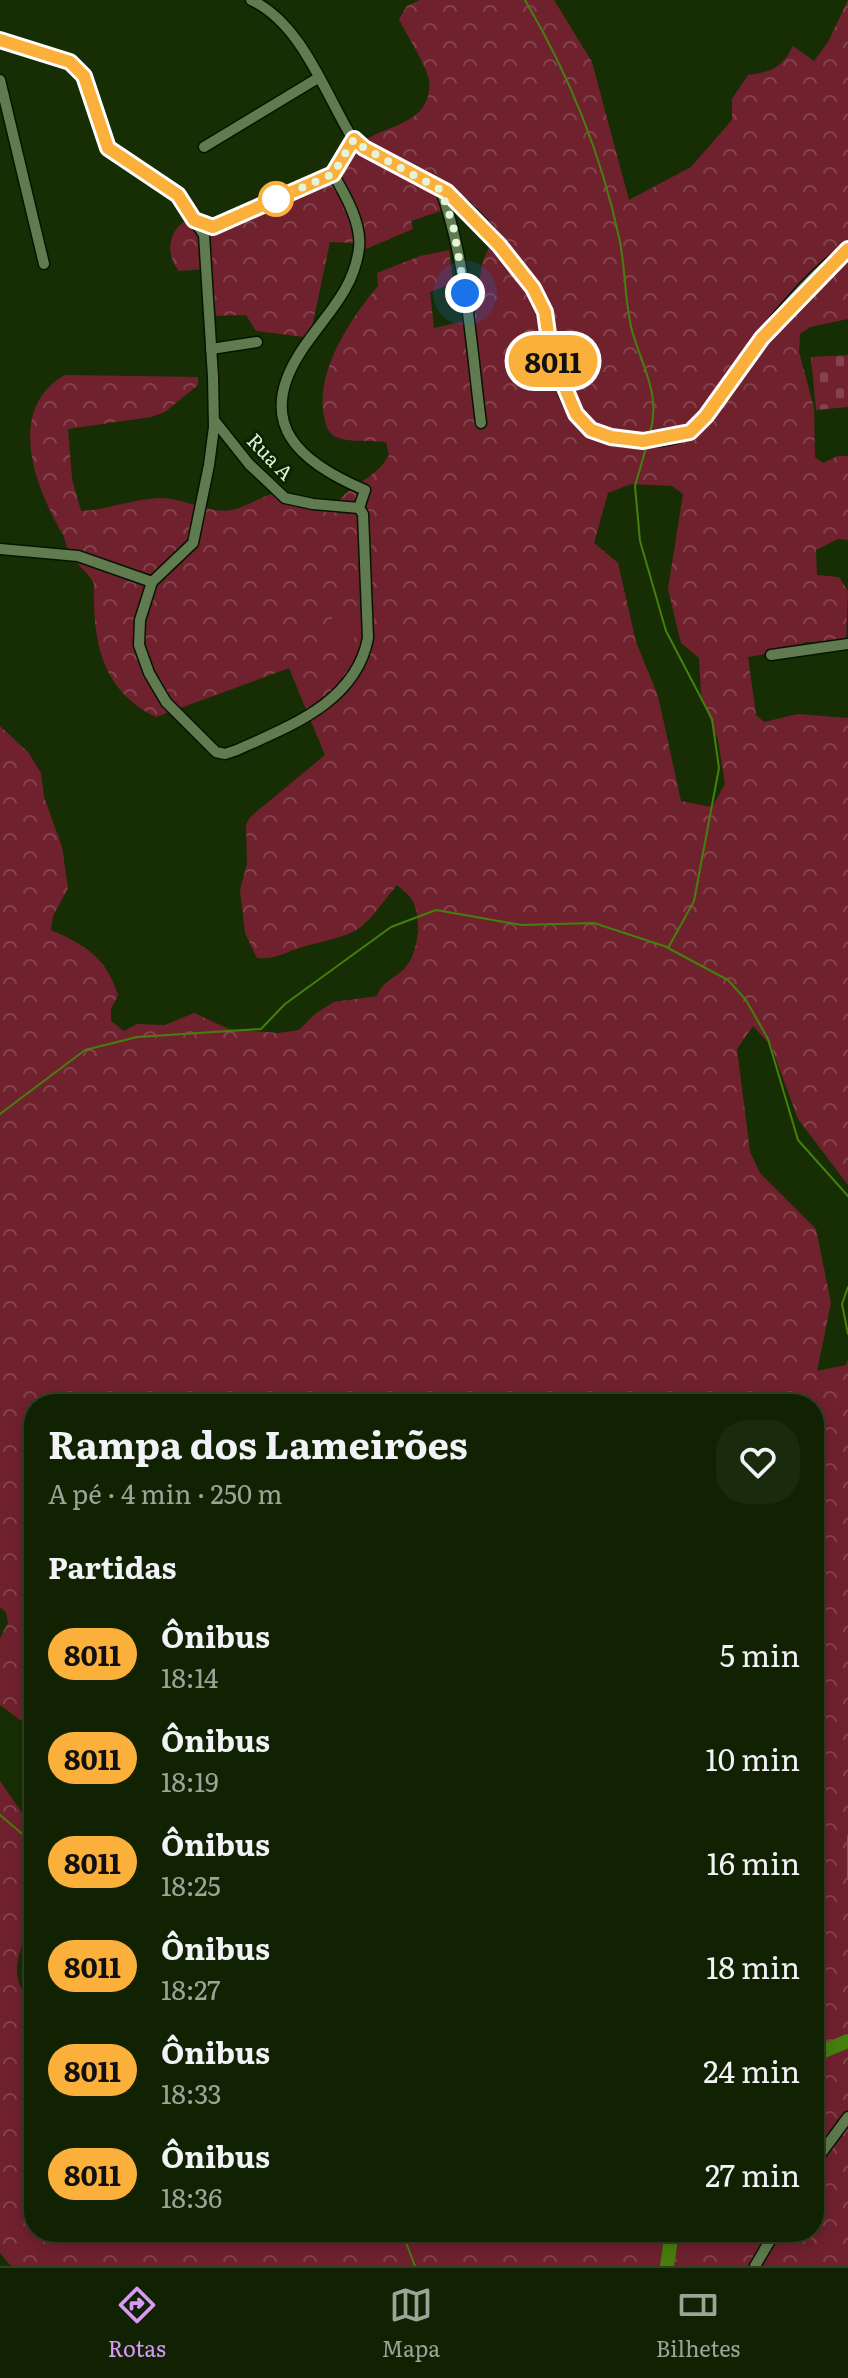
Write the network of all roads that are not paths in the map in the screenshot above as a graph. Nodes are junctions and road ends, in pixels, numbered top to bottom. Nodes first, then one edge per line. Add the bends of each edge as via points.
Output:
1 (251, 0) edge
2 (0, 40) edge
3 (318, 78) junction
4 (0, 80) edge
5 (354, 139) junction
6 (204, 147) dead end
7 (333, 174) junction
8 (441, 190) junction
9 (194, 220) junction
10 (848, 249) edge
11 (44, 264) dead end
12 (257, 342) dead end
13 (211, 349) junction
14 (214, 420) junction
15 (481, 423) dead end
16 (359, 508) junction
17 (0, 549) edge
18 (152, 582) junction
19 (848, 644) edge
20 (771, 655) dead end
21 (848, 2117) edge
22 (824, 2149) edge
23 (769, 2242) edge
24 (755, 2266) edge

1 - 3 street via 290,32
2 - 9 street via 70,62 84,76 108,148 178,195
3 - 5 street
3 - 6 street
4 - 11 street
5 - 7 street
5 - 8 street
7 - 9 street via 213,227
7 - 16 street via 356,223 360,246 342,298 290,371 283,421 290,441 317,468 365,490
8 - 10 street via 464,207 533,288 545,312 551,355 576,414 591,430 611,437 643,441 690,432 762,338
8 - 15 street via 465,293
9 - 13 street via 204,235
12 - 13 street
13 - 14 street
14 - 16 street, Rua A via 285,498
14 - 18 street via 193,543
16 - 18 street via 368,638 364,657 314,715 237,750 216,752 166,702 149,673 139,645 140,620
17 - 18 street via 78,556
19 - 20 street
21 - 22 street
23 - 24 street

